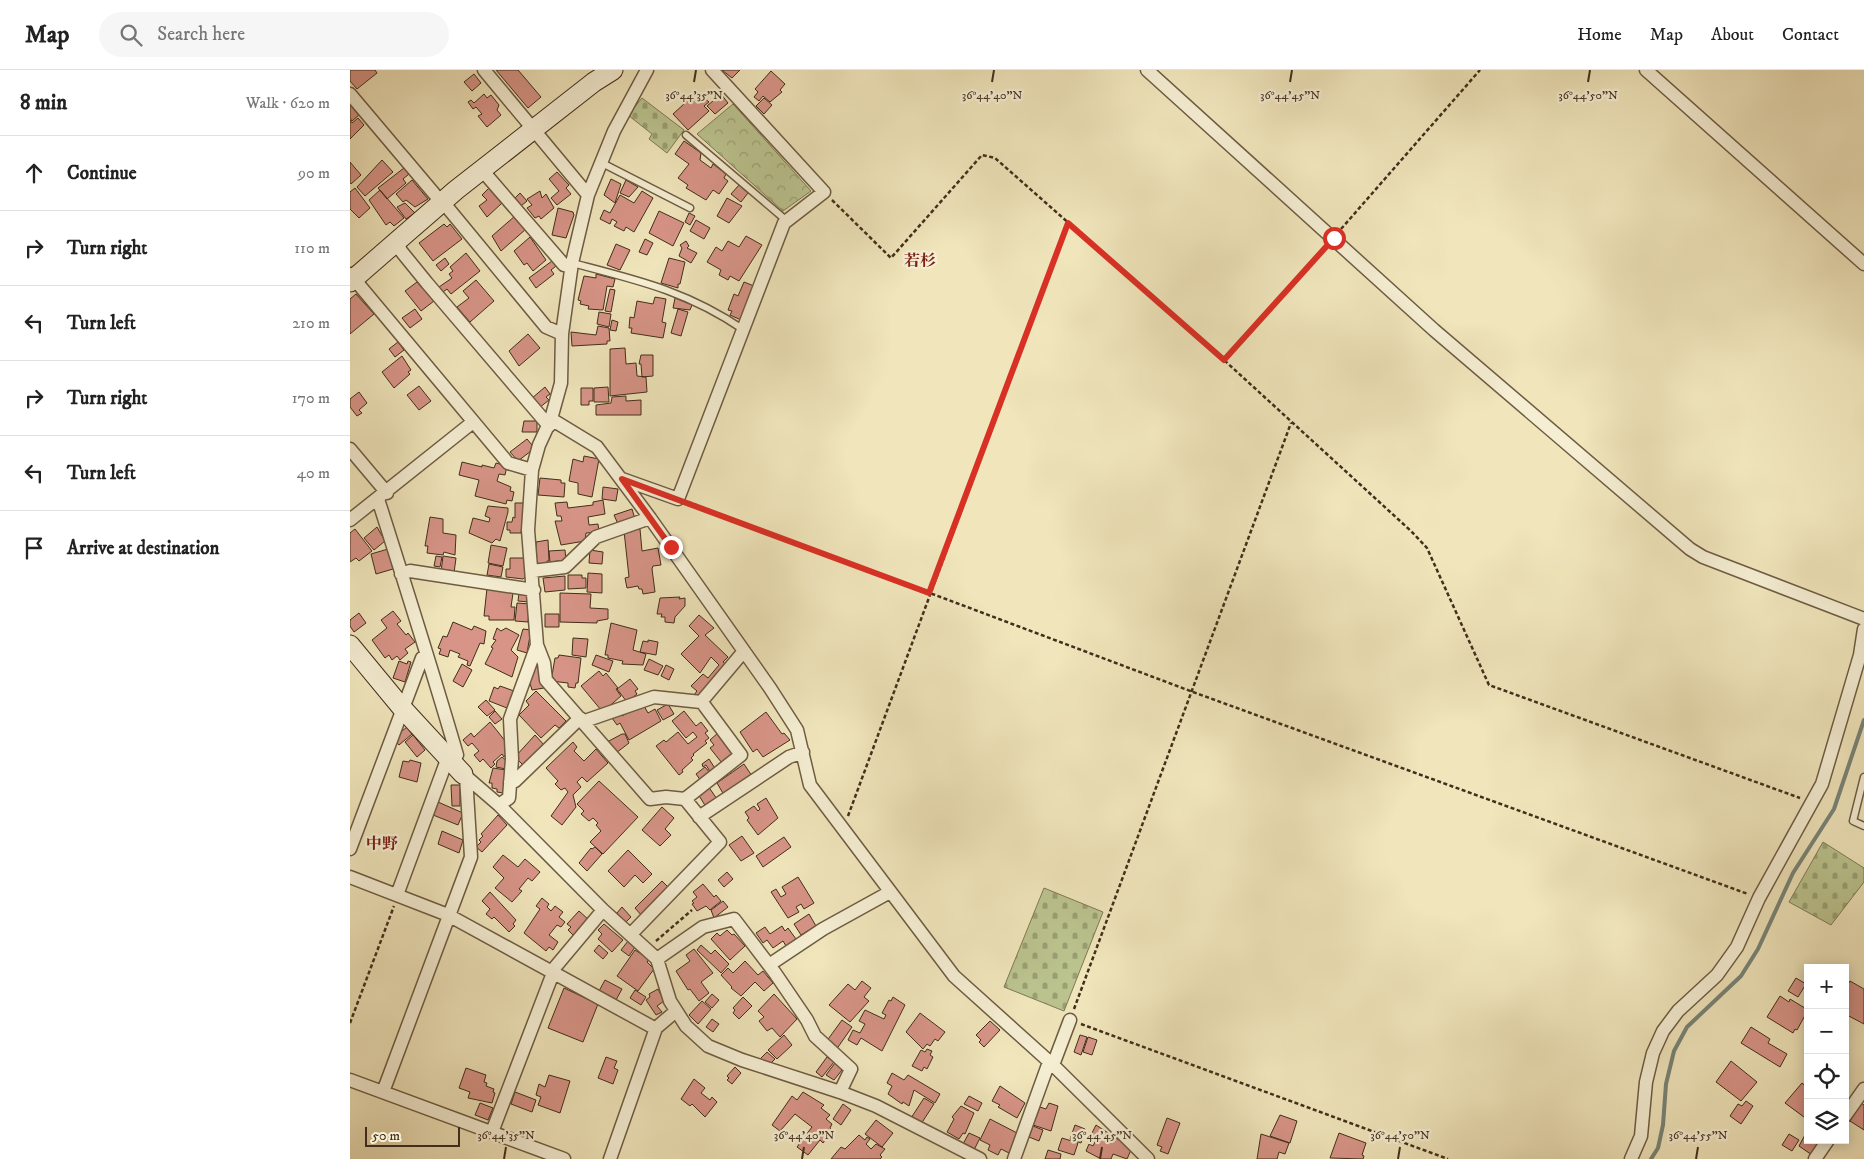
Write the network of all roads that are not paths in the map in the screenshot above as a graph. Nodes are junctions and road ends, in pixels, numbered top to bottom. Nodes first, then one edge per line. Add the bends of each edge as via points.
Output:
1 (484, 70) edge
2 (613, 70) edge
3 (647, 70) edge
4 (712, 70) edge
5 (1147, 70) edge
6 (1646, 70) edge
7 (350, 94) edge
8 (533, 129) junction
9 (686, 135) dead end
10 (600, 162) junction
11 (482, 170) junction
12 (588, 195) junction
13 (442, 202) junction
14 (690, 208) dead end
15 (787, 221) junction
16 (396, 242) junction
17 (572, 264) junction
18 (1864, 264) edge
19 (351, 278) edge
20 (744, 330) junction
21 (562, 334) junction
22 (473, 422) junction
23 (550, 422) junction
24 (350, 449) edge
25 (532, 470) junction
26 (622, 479) junction
27 (383, 496) junction
28 (650, 518) junction
29 (350, 520) edge
30 (532, 571) junction
31 (401, 574) junction
32 (534, 590) junction
33 (1864, 619) edge
34 (1864, 630) edge
35 (350, 645) edge
36 (537, 645) junction
37 (744, 651) junction
38 (426, 655) junction
39 (701, 701) junction
40 (402, 708) junction
41 (581, 720) junction
42 (803, 752) junction
43 (457, 767) junction
44 (1864, 777) edge
45 (510, 782) junction
46 (685, 800) junction
47 (499, 805) junction
48 (699, 817) junction
49 (1864, 826) edge
50 (350, 850) edge
51 (350, 877) edge
52 (890, 892) junction
53 (397, 895) junction
54 (603, 910) junction
55 (448, 915) junction
56 (631, 934) junction
57 (656, 959) junction
58 (769, 965) junction
59 (552, 973) junction
60 (676, 1011) junction
61 (1070, 1020) road end
62 (656, 1029) junction
63 (1051, 1064) junction
64 (350, 1080) edge
65 (1864, 1089) edge
66 (383, 1092) junction
67 (840, 1092) junction
68 (1849, 1110) edge
69 (492, 1132) junction
70 (1825, 1144) edge
71 (564, 1159) edge
72 (610, 1159) edge
73 (980, 1159) edge
74 (1014, 1159) edge
75 (1148, 1159) edge
76 (1631, 1159) edge
77 (1815, 1159) edge

1 - 8 street
2 - 8 street
3 - 10 street
4 - 15 street via 824,192
5 - 33 street via 1434,330 1690,549 1703,557
6 - 18 street
7 - 13 street
8 - 11 street
8 - 12 street
9 - 15 lane
10 - 12 street
10 - 14 lane
11 - 13 street
11 - 17 street via 564,265
12 - 17 street
13 - 16 street
13 - 21 street via 546,327
15 - 20 street
16 - 19 street
16 - 23 street via 427,283
17 - 20 lane via 658,285 702,303
17 - 21 street
19 - 22 street
20 - 26 street via 678,498
21 - 23 street via 561,383
22 - 25 street via 508,463
22 - 27 street
23 - 25 street
23 - 26 street via 597,447
24 - 27 street
25 - 30 street via 528,530
26 - 28 street
27 - 29 street
27 - 31 street
28 - 30 street via 596,537 565,568
28 - 37 street
30 - 32 street
31 - 32 street via 410,571
31 - 38 street
32 - 36 street
34 - 76 street via 1829,764 1814,802 1758,898 1732,954 1717,975 1678,1011 1663,1032 1653,1053 1646,1082 1642,1136
35 - 40 street
36 - 41 street via 546,680
36 - 45 street via 510,719
37 - 39 street
37 - 42 street via 797,730
38 - 40 street
38 - 43 street via 457,755
39 - 41 street via 654,697
39 - 46 street via 741,755
40 - 43 street
40 - 50 street
41 - 45 street via 515,781
41 - 46 street via 650,799
42 - 48 street via 789,757
42 - 52 street via 810,784
43 - 47 street
43 - 53 street
43 - 55 street via 471,857
44 - 49 lane via 1853,821
45 - 47 street via 509,798
46 - 48 street
47 - 54 street
48 - 56 street via 720,842
51 - 53 street
52 - 58 street via 823,928
52 - 63 street via 954,976
53 - 55 street
54 - 56 street
54 - 59 street
55 - 59 street
55 - 66 street
56 - 57 street
57 - 58 street via 704,927 734,919
57 - 60 street
58 - 67 street via 815,1036 851,1070
59 - 62 street
59 - 69 street
60 - 62 street
60 - 67 street via 686,1026 708,1046
61 - 63 street
62 - 72 street
63 - 74 street
63 - 75 street
64 - 66 street
65 - 68 street
66 - 69 street
67 - 73 street via 876,1106
69 - 71 street
70 - 77 street

